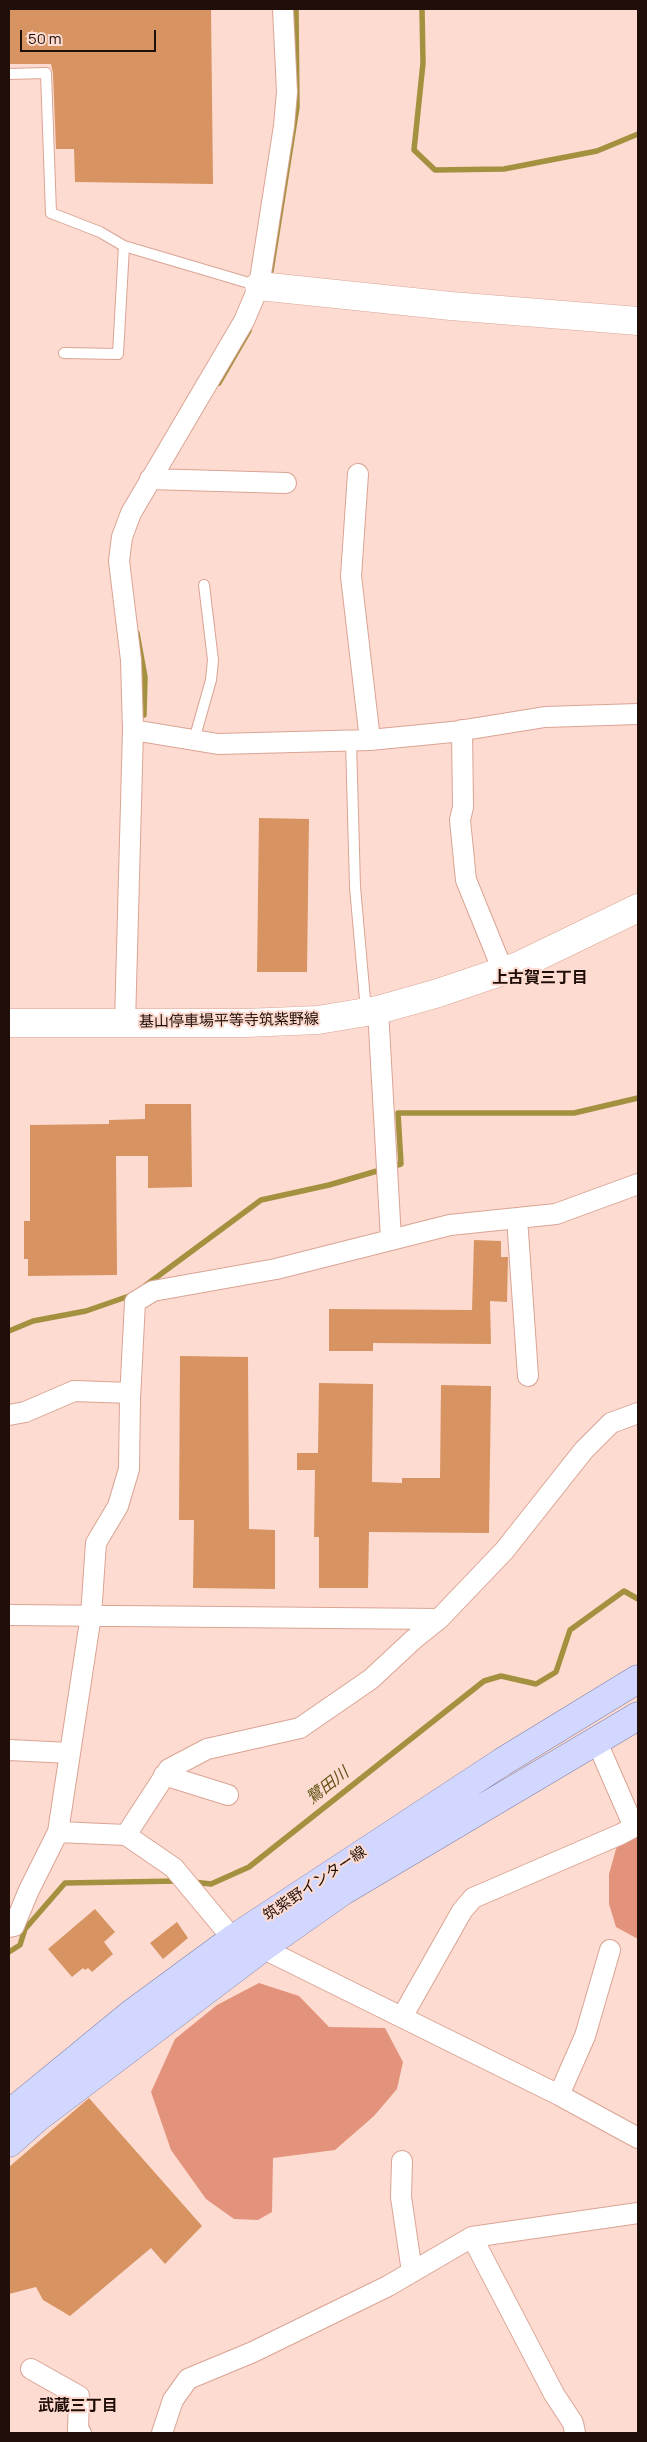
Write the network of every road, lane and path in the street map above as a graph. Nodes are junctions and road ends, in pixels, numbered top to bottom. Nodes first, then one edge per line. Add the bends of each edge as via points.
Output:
1 (283, 9) edge
2 (9, 74) edge
3 (124, 246) junction
4 (259, 286) junction
5 (638, 321) edge
6 (64, 353) dead end
7 (358, 474) dead end
8 (150, 479) junction
9 (286, 483) dead end
10 (204, 585) dead end
11 (638, 714) edge
12 (132, 730) junction
13 (462, 730) junction
14 (194, 740) junction
15 (360, 740) junction
16 (638, 908) edge
17 (503, 971) junction
18 (372, 1011) junction
19 (9, 1023) edge
20 (125, 1023) junction
21 (638, 1184) edge
22 (517, 1218) junction
23 (391, 1239) junction
24 (528, 1376) dead end
25 (130, 1393) junction
26 (638, 1413) edge
27 (9, 1415) edge
28 (9, 1615) edge
29 (91, 1616) junction
30 (439, 1619) junction
31 (638, 1679) edge
32 (638, 1716) edge
33 (596, 1740) junction
34 (9, 1750) edge
35 (70, 1753) junction
36 (164, 1776) junction
37 (228, 1794) dead end
38 (636, 1826) edge
39 (58, 1832) junction
40 (126, 1835) junction
41 (9, 1928) edge
42 (233, 1939) junction
43 (262, 1948) junction
44 (610, 1950) dead end
45 (402, 2017) junction
46 (559, 2095) junction
47 (9, 2114) edge
48 (638, 2138) edge
49 (9, 2143) edge
50 (402, 2161) dead end
51 (638, 2213) edge
52 (472, 2237) junction
53 (412, 2272) junction
54 (31, 2369) dead end
55 (81, 2433) edge
56 (162, 2433) edge
57 (574, 2433) edge

1 - 4 street via 285,118
2 - 3 lane via 46,73 51,213 100,232
3 - 4 lane
3 - 6 lane via 118,354
4 - 5 main road
4 - 8 street via 244,321
7 - 15 street via 351,576
8 - 9 street
8 - 12 street via 131,513 122,537 118,562 131,660
10 - 14 lane via 213,660 211,680
11 - 13 street via 545,717
12 - 14 street
12 - 20 street
13 - 15 street
13 - 17 street via 463,807 460,820 466,880
14 - 15 street via 218,744
15 - 18 lane via 355,887
16 - 17 main road, 基山停車場平等寺筑紫野線
17 - 18 main road, 基山停車場平等寺筑紫野線
18 - 20 main road, 基山停車場平等寺筑紫野線 via 309,1020
18 - 23 street
19 - 20 main road, 基山停車場平等寺筑紫野線
21 - 22 street via 556,1214
22 - 23 street via 450,1225
22 - 24 street
23 - 25 street via 276,1269 153,1292 135,1302
25 - 27 street via 74,1391 25,1412
25 - 29 street via 130,1469 118,1506 96,1543
26 - 30 street via 611,1423 584,1450 504,1551
28 - 29 street
29 - 30 street
29 - 35 street
30 - 36 street via 371,1679 300,1728 207,1749 169,1769
31 - 42 main road, 筑紫野インター線 via 502,1762
32 - 33 main road, 筑紫野インター線
33 - 38 street
33 - 43 main road, 筑紫野インター線 via 343,1891
34 - 35 street
35 - 39 street
36 - 37 street
36 - 40 street
38 - 45 street via 473,1898 462,1910
39 - 40 street
39 - 41 street via 14,1926
40 - 42 street via 174,1868
42 - 47 main road, 筑紫野インター線 via 131,2014
43 - 45 street
43 - 49 main road, 筑紫野インター線 via 37,2118
44 - 46 street via 585,2036
45 - 46 street
46 - 48 street
50 - 53 street via 400,2197
51 - 52 street
52 - 53 street
52 - 57 street via 554,2394 573,2423
53 - 56 street via 253,2352 188,2379 173,2400
54 - 55 street via 79,2396 78,2431

